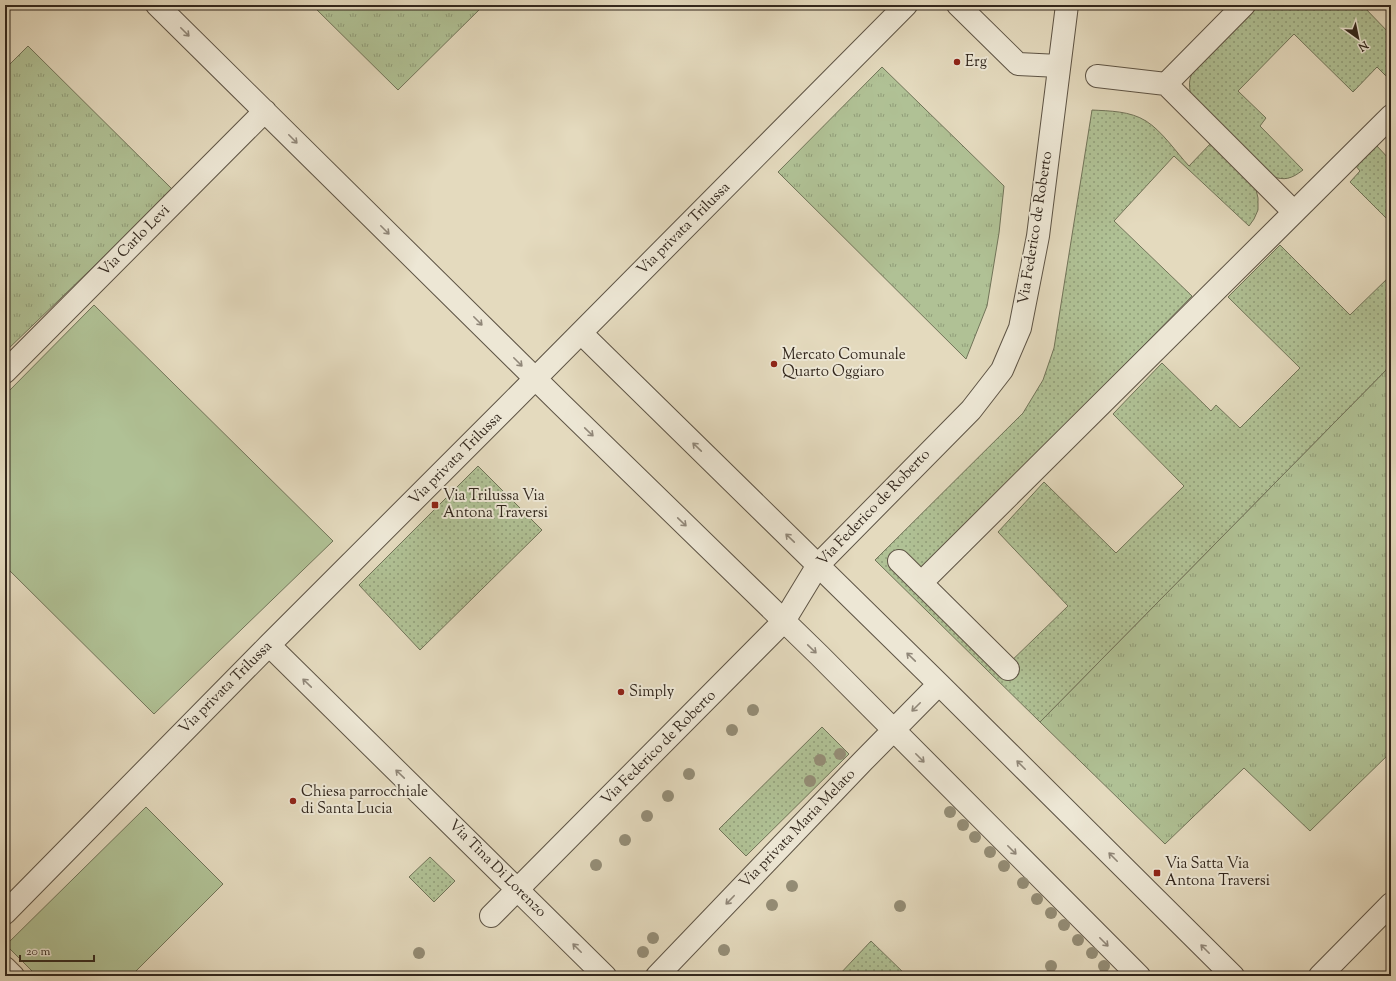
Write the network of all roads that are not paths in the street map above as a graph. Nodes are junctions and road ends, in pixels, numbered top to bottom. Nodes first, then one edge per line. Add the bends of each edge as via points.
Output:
1 (157, 5) edge
2 (906, 5) edge
3 (958, 5) edge
4 (1067, 5) edge
5 (1244, 5) edge
6 (1059, 66) junction
7 (1097, 76) dead end
8 (1166, 84) junction
9 (265, 111) junction
10 (1391, 116) edge
11 (1294, 212) junction
12 (581, 333) junction
13 (5, 372) edge
14 (536, 379) junction
15 (899, 561) dead end
16 (818, 565) junction
17 (921, 583) junction
18 (784, 621) junction
19 (269, 645) junction
20 (1008, 669) dead end
21 (939, 684) junction
22 (893, 730) junction
23 (518, 890) junction
24 (1391, 904) edge
25 (5, 913) edge
26 (491, 916) dead end
27 (5, 968) edge
28 (13, 976) edge
29 (605, 976) edge
30 (657, 976) edge
31 (1139, 976) edge
32 (1233, 976) edge
33 (1320, 976) edge

1 -> 9 street
2 - 12 street, Via privata Trilussa
3 - 6 street via 1018,64
4 - 6 street, Via Federico de Roberto
5 - 8 street
6 - 16 street, Via Federico de Roberto via 1038,236 1020,328 1002,370 971,410
7 - 8 street
8 - 11 street
9 - 13 street, Via Carlo Levi
9 -> 14 street
10 - 11 street
11 - 17 street
12 - 14 street, Via privata Trilussa
16 -> 12 street
14 -> 18 street
14 - 19 street, Via privata Trilussa
15 - 17 street
16 - 18 street, Via Federico de Roberto
21 -> 16 street
17 - 20 street
18 -> 22 street
18 - 23 street, Via Federico de Roberto
23 -> 19 street, Via Tina Di Lorenzo
19 - 25 street, Via privata Trilussa
21 -> 22 street, Via privata Maria Melato
32 -> 21 street
22 -> 30 street, Via privata Maria Melato
22 -> 31 street
23 - 26 street, Via Federico de Roberto
29 -> 23 street, Via Tina Di Lorenzo
24 - 33 street
27 - 28 street

